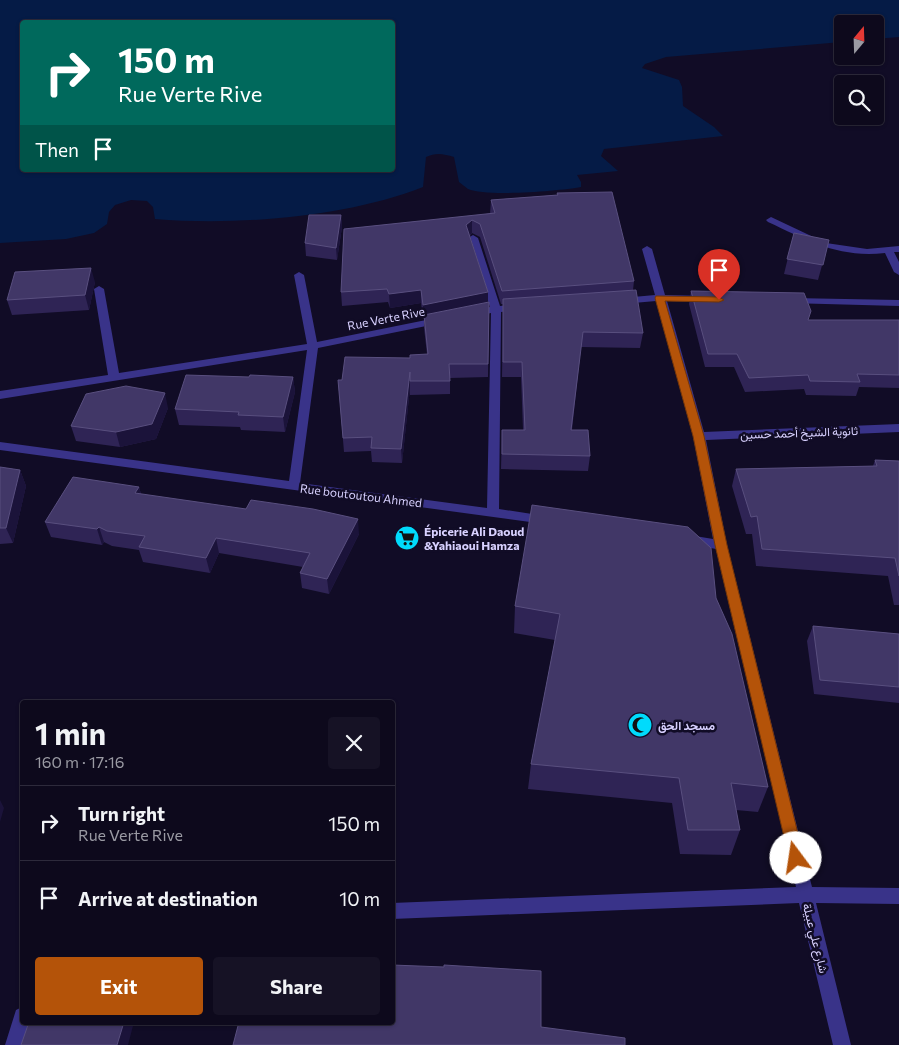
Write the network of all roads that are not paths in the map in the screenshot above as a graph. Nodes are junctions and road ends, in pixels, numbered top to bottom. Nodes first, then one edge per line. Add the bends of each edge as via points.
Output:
1 (771, 220) dead end
2 (473, 238) dead end
3 (647, 249) dead end
4 (899, 249) edge
5 (888, 250) junction
6 (899, 272) edge
7 (299, 275) dead end
8 (99, 289) dead end
9 (659, 298) junction
10 (719, 300) edge
11 (779, 301) edge
12 (611, 302) edge
13 (899, 303) edge
14 (534, 306) edge
15 (496, 309) junction
16 (313, 346) junction
17 (114, 377) junction
18 (0, 395) edge
19 (899, 428) edge
20 (699, 436) junction
21 (0, 446) edge
22 (294, 486) junction
23 (493, 512) junction
24 (559, 522) edge
25 (674, 538) edge
26 (721, 545) junction
27 (805, 895) junction
28 (899, 896) edge
29 (395, 911) edge
30 (20, 1023) edge
31 (14, 1045) edge
32 (842, 1045) edge

1 - 5 street via 824,245 867,252
2 - 15 street
3 - 9 street, شارع علي عبيلة
4 - 5 street
5 - 6 street
7 - 16 street
8 - 17 street
9 - 10 street
9 - 12 street
9 - 20 street, شارع علي عبيلة
11 - 13 street
14 - 15 street, Rue Verte Rive
15 - 16 street, Rue Verte Rive
15 - 23 street
16 - 17 street, Rue Verte Rive
16 - 22 street
17 - 18 street, Rue Verte Rive
19 - 20 street, ثانوية الشيخ أحمد حسين
20 - 26 street, شارع علي عبيلة
21 - 22 street, Rue boutoutou Ahmed
22 - 23 street, Rue boutoutou Ahmed
23 - 24 street, Rue boutoutou Ahmed
25 - 26 street
26 - 27 street, شارع علي عبيلة
27 - 28 street
27 - 29 street
27 - 32 street, شارع علي عبيلة
30 - 31 street

